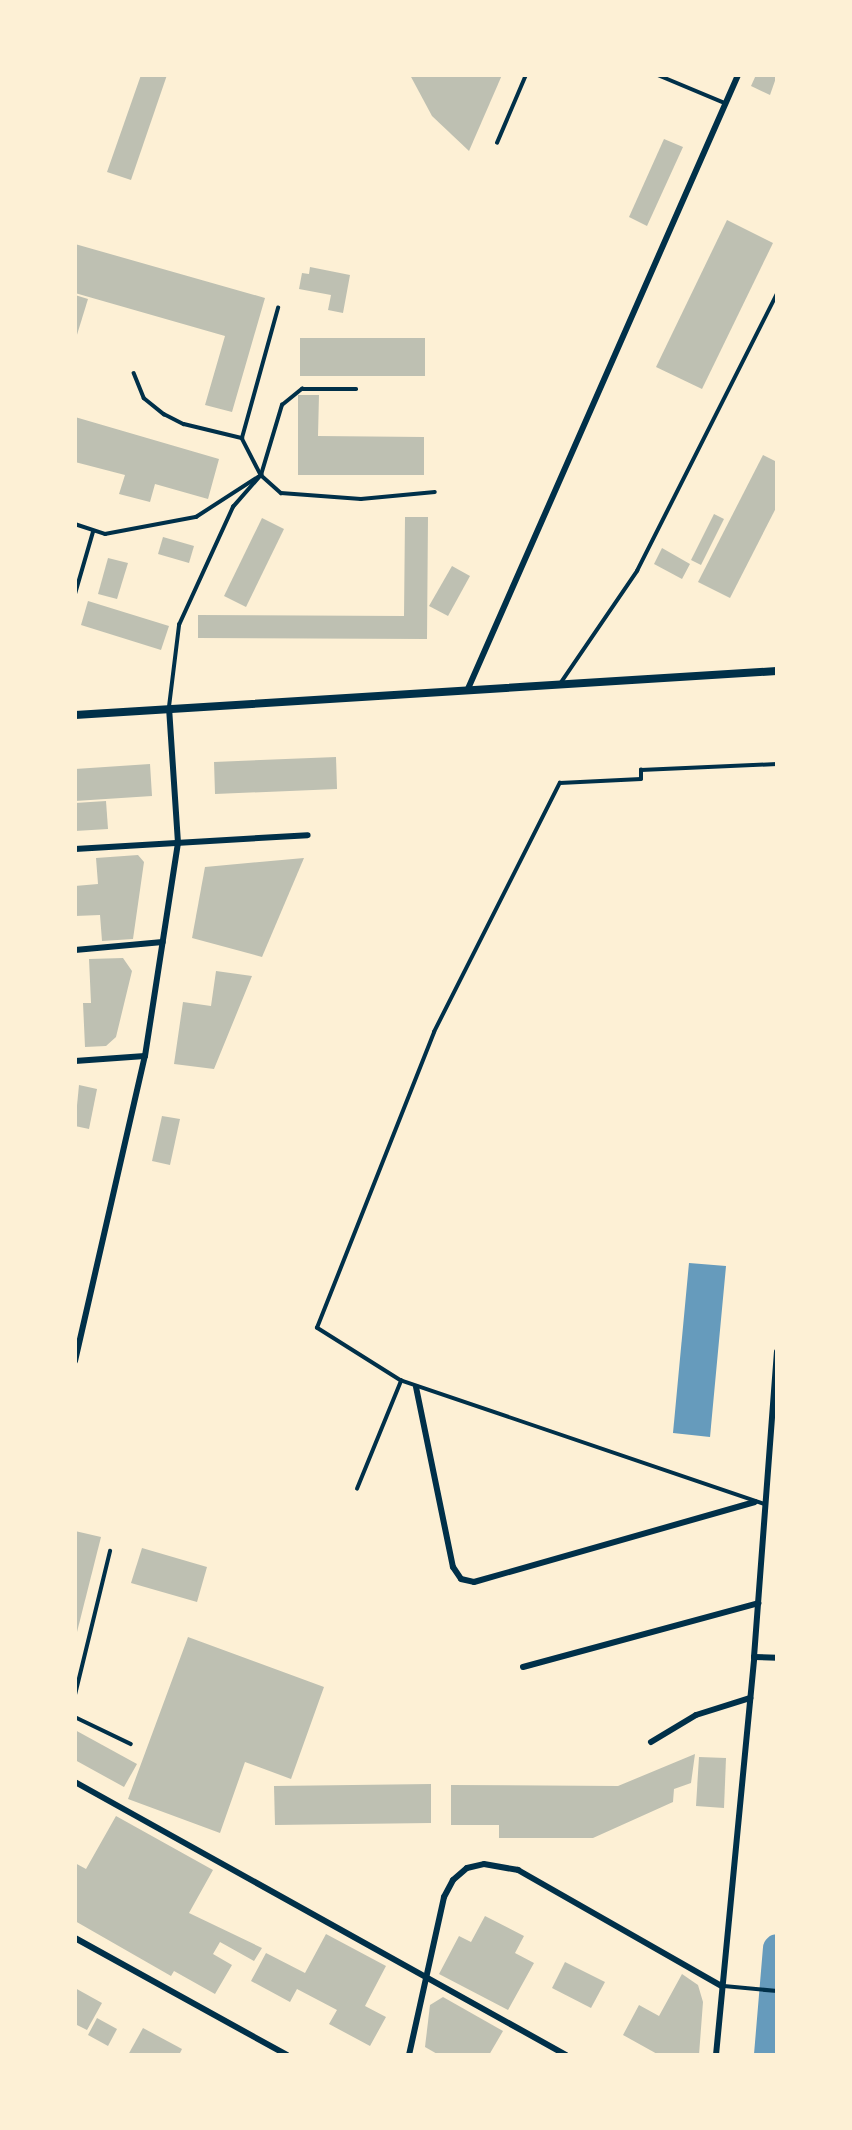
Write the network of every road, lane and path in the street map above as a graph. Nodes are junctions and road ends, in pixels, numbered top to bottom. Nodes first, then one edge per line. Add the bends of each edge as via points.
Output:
1 (526, 75) edge
2 (658, 75) edge
3 (738, 75) edge
4 (725, 103) junction
5 (498, 144) dead end
6 (777, 295) edge
7 (278, 308) dead end
8 (134, 373) dead end
9 (356, 388) dead end
10 (242, 438) junction
11 (261, 475) junction
12 (435, 492) dead end
13 (75, 524) edge
14 (93, 531) junction
15 (75, 594) edge
16 (777, 671) edge
17 (559, 685) junction
18 (467, 691) junction
19 (169, 709) junction
20 (75, 715) edge
21 (777, 764) edge
22 (308, 835) dead end
23 (178, 843) junction
24 (75, 849) edge
25 (163, 943) junction
26 (75, 950) edge
27 (145, 1056) junction
28 (75, 1060) edge
29 (777, 1353) edge
30 (75, 1361) edge
31 (401, 1381) junction
32 (416, 1387) junction
33 (358, 1489) dead end
34 (755, 1502) junction
35 (765, 1505) junction
36 (110, 1551) dead end
37 (758, 1603) junction
38 (754, 1657) junction
39 (777, 1658) edge
40 (523, 1667) dead end
41 (75, 1695) edge
42 (750, 1698) junction
43 (75, 1717) edge
44 (651, 1742) dead end
45 (131, 1744) dead end
46 (75, 1782) edge
47 (75, 1938) edge
48 (426, 1977) junction
49 (722, 1986) junction
50 (777, 1991) edge
51 (287, 2055) edge
52 (409, 2055) edge
53 (566, 2055) edge
54 (716, 2055) edge

1 - 5 lane
2 - 4 lane
3 - 4 street
4 - 18 street
6 - 17 lane via 637,571
7 - 10 lane
8 - 10 lane via 144,398 164,414
9 - 11 lane via 302,389 290,394 282,405
10 - 11 lane
11 - 12 lane via 281,493 361,499
11 - 14 lane via 195,517 105,534
11 - 19 lane via 233,507 179,625
13 - 14 lane
14 - 15 lane
16 - 17 street
17 - 18 street
18 - 19 street
19 - 20 street
19 - 23 street
21 - 31 lane via 641,770 641,779 560,783 434,1032 317,1328
22 - 23 street
23 - 24 street
23 - 25 street
25 - 26 street
25 - 27 street
27 - 28 street
27 - 30 street
29 - 35 street
31 - 32 lane
31 - 33 lane
32 - 34 lane
32 - 34 street via 453,1567 461,1579 474,1582
34 - 35 lane
35 - 37 street
36 - 41 lane
37 - 38 street
37 - 40 street
38 - 39 street
38 - 42 street
42 - 44 street via 696,1715
42 - 49 street
43 - 45 lane
46 - 48 street
47 - 51 street
48 - 49 street via 449,1888 467,1868 484,1864 518,1870
48 - 52 street
48 - 53 street
49 - 50 lane
49 - 54 street

